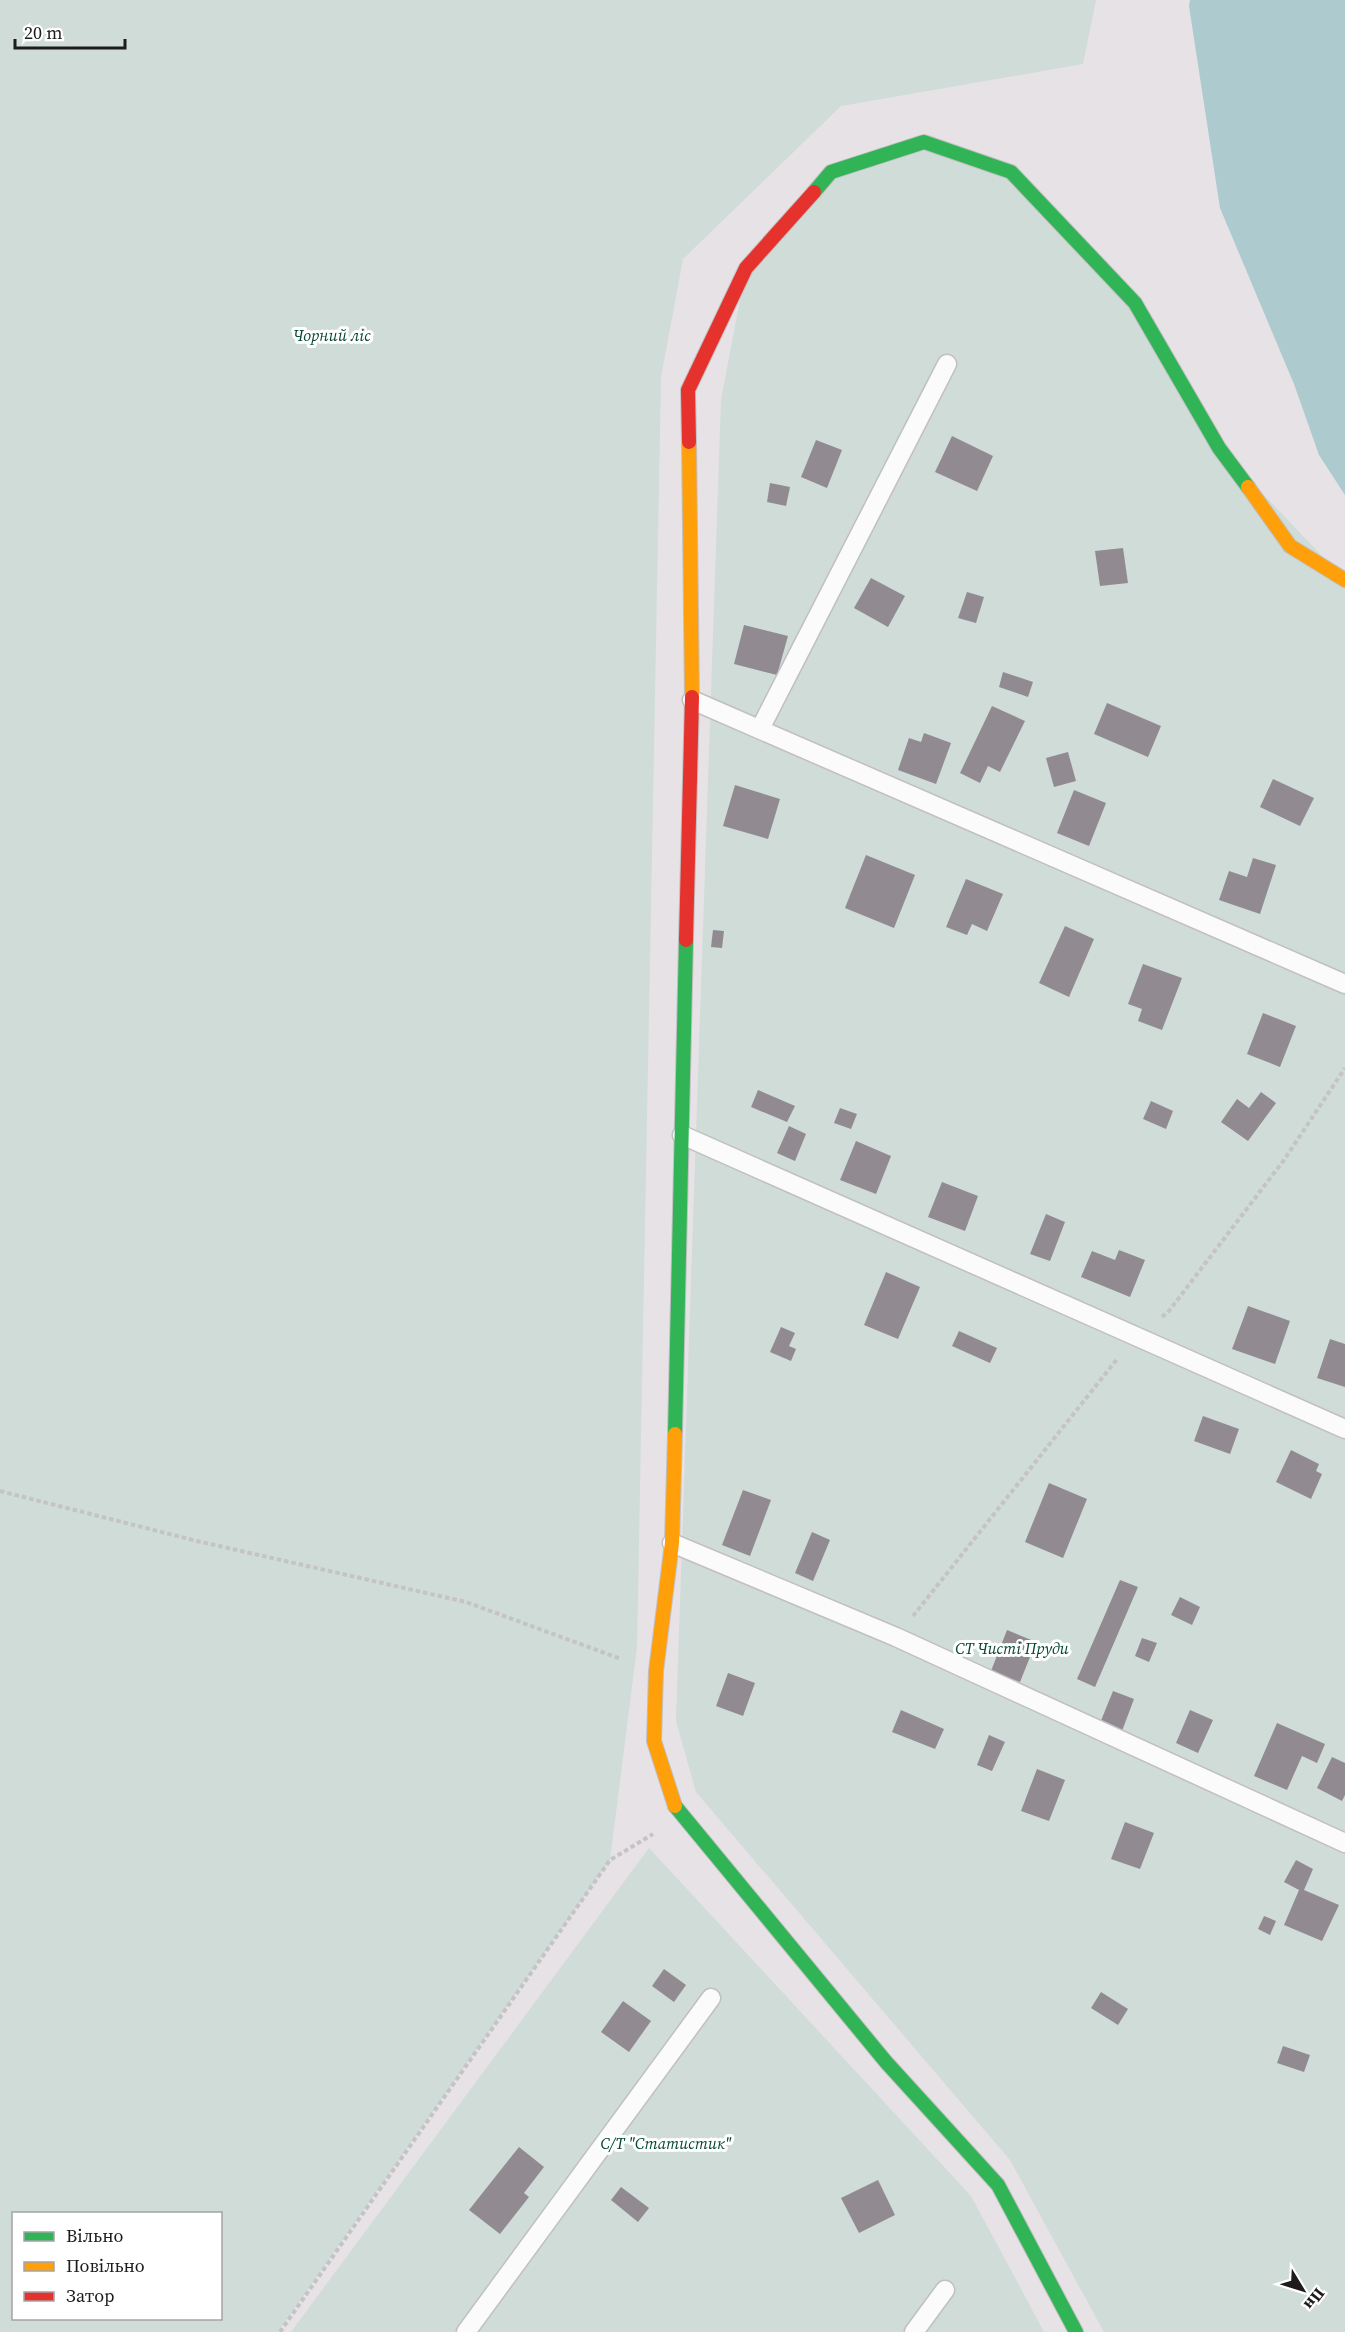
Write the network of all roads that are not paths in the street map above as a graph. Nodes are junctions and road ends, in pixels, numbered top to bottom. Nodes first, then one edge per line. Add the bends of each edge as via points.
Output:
1 (947, 364) dead end
2 (1345, 580) edge
3 (692, 700) junction
4 (760, 729) junction
5 (1345, 984) edge
6 (682, 1135) junction
7 (1345, 1429) edge
8 (672, 1543) junction
9 (1345, 1843) edge
10 (711, 1998) dead end
11 (945, 2290) dead end
12 (466, 2332) edge
13 (914, 2332) edge
14 (1076, 2332) edge

1 - 4 lane
2 - 3 street via 1290,546 1220,448 1135,303 1011,172 924,142 831,172 746,268 688,390
3 - 4 lane
3 - 6 street
4 - 5 lane
6 - 7 lane
6 - 8 street
8 - 9 lane via 896,1637
8 - 14 street via 656,1671 654,1741 676,1808 886,2062 998,2185
10 - 12 lane
11 - 13 lane

